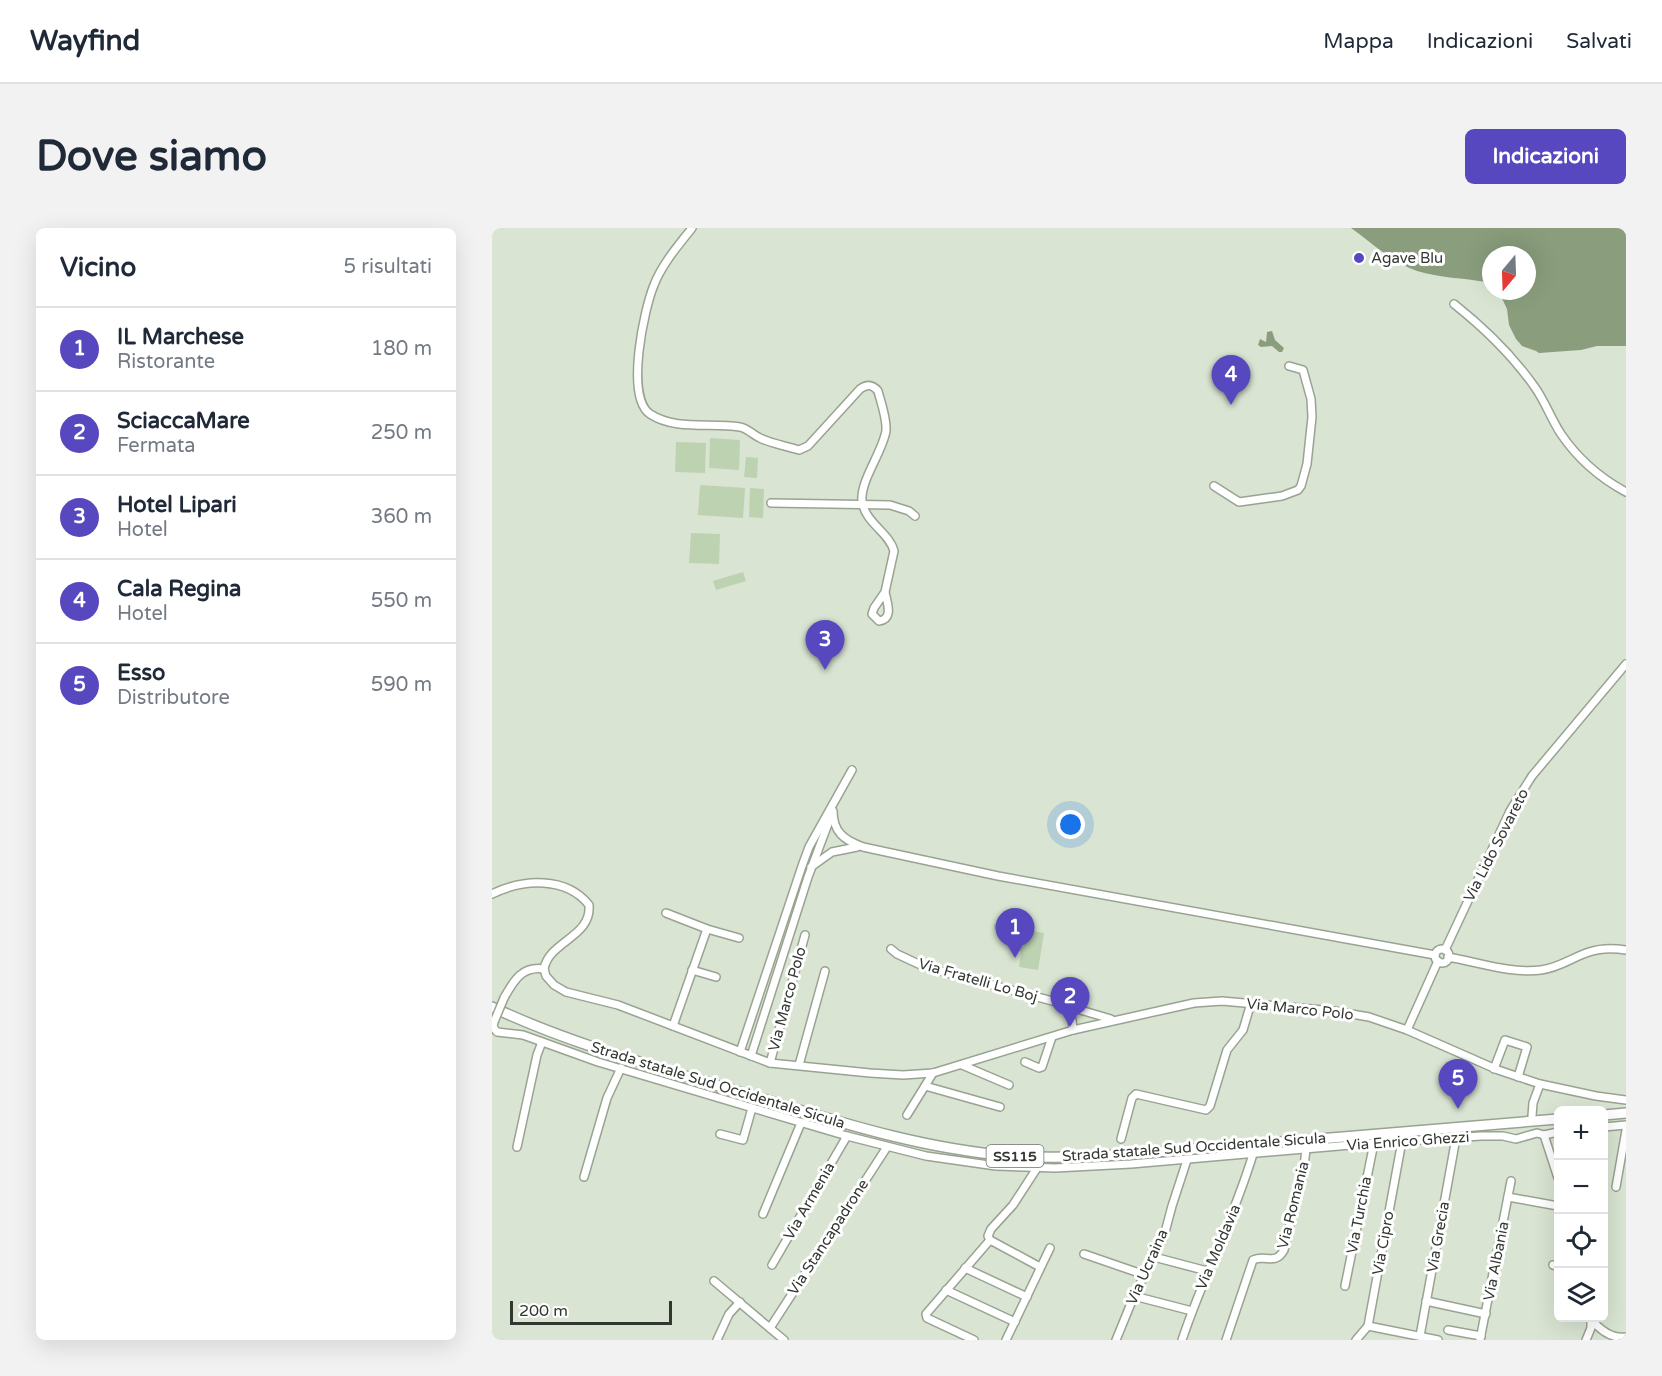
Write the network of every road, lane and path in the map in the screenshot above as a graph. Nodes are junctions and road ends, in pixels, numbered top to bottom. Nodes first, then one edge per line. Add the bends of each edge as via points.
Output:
1 (692, 228) edge
2 (1454, 304) dead end
3 (1289, 366) dead end
4 (1214, 486) dead end
5 (1626, 492) edge
6 (771, 503) dead end
7 (862, 504) junction
8 (915, 516) dead end
9 (885, 592) dead end
10 (1626, 664) edge
11 (852, 770) dead end
12 (837, 800) junction
13 (833, 811) junction
14 (825, 830) junction
15 (837, 832) junction
16 (816, 835) junction
17 (819, 845) junction
18 (863, 847) junction
19 (832, 852) junction
20 (811, 867) junction
21 (492, 894) edge
22 (666, 913) dead end
23 (707, 929) junction
24 (805, 934) dead end
25 (739, 938) dead end
26 (891, 949) dead end
27 (1626, 950) edge
28 (1447, 953) junction
29 (1437, 958) junction
30 (544, 969) junction
31 (692, 970) junction
32 (825, 971) dead end
33 (716, 977) dead end
34 (1251, 1003) junction
35 (1067, 1006) junction
36 (492, 1007) edge
37 (1114, 1020) junction
38 (493, 1026) edge
39 (673, 1026) junction
40 (1073, 1030) junction
41 (1407, 1030) junction
42 (1052, 1037) junction
43 (542, 1042) junction
44 (741, 1052) junction
45 (751, 1056) junction
46 (1025, 1062) dead end
47 (770, 1063) junction
48 (799, 1065) junction
49 (962, 1065) junction
50 (621, 1068) junction
51 (1494, 1069) junction
52 (933, 1073) junction
53 (1518, 1077) junction
54 (1539, 1084) junction
55 (1009, 1085) dead end
56 (925, 1086) junction
57 (1626, 1100) edge
58 (1000, 1107) dead end
59 (752, 1108) junction
60 (1626, 1113) edge
61 (907, 1115) dead end
62 (1608, 1115) edge
63 (1532, 1116) dead end
64 (1554, 1119) edge
65 (801, 1123) junction
66 (1626, 1125) edge
67 (1608, 1127) edge
68 (1626, 1130) edge
69 (1538, 1131) junction
70 (1554, 1132) edge
71 (720, 1134) dead end
72 (847, 1136) junction
73 (1456, 1137) junction
74 (1121, 1138) dead end
75 (1402, 1141) junction
76 (1374, 1143) junction
77 (517, 1147) dead end
78 (887, 1147) junction
79 (1306, 1149) junction
80 (1253, 1154) junction
81 (1187, 1160) junction
82 (1037, 1167) junction
83 (1554, 1169) edge
84 (584, 1177) dead end
85 (1511, 1181) dead end
86 (1616, 1187) dead end
87 (1508, 1197) junction
88 (1554, 1205) edge
89 (763, 1214) dead end
90 (990, 1240) junction
91 (1050, 1248) dead end
92 (1084, 1254) dead end
93 (1154, 1257) junction
94 (772, 1265) dead end
95 (1040, 1267) junction
96 (965, 1268) junction
97 (1208, 1270) junction
98 (1145, 1275) junction
99 (714, 1281) dead end
100 (1346, 1286) dead end
101 (946, 1290) junction
102 (1134, 1296) junction
103 (1026, 1297) junction
104 (740, 1302) junction
105 (1426, 1302) junction
106 (1192, 1311) junction
107 (1486, 1314) junction
108 (1015, 1322) junction
109 (1591, 1322) edge
110 (1594, 1322) edge
111 (1368, 1326) junction
112 (770, 1328) junction
113 (1448, 1329) dead end
114 (1420, 1335) junction
115 (958, 1337) edge
116 (1626, 1337) edge
117 (1481, 1338) edge
118 (1612, 1338) edge
119 (717, 1340) edge
120 (784, 1340) edge
121 (974, 1340) edge
122 (1006, 1340) edge
123 (1116, 1340) edge
124 (1182, 1340) edge
125 (1226, 1340) edge
126 (1356, 1340) edge
127 (1438, 1340) edge
128 (1586, 1340) edge

1 - 7 street via 670,257 650,297 637,369 646,410 668,422 742,427 760,438 799,450 808,446 860,388 875,387 885,433
2 - 5 street via 1514,361 1581,459
3 - 4 street via 1302,370 1311,399 1302,486 1282,496 1239,502
6 - 7 street
7 - 8 street via 899,507
7 - 9 street via 894,551
10 - 28 street, Via Lido Sovareto via 1538,769 1510,811
11 - 12 street
12 - 13 street
12 - 16 street
13 - 14 street
13 - 15 street
14 - 15 street
14 - 16 street
14 - 17 street
15 - 18 street
16 - 17 street
16 - 44 street via 793,892
17 - 19 street
17 - 20 street
18 - 19 street
18 - 29 street
19 - 20 street
20 - 45 street
21 - 30 street via 519,884 540,883 576,892 589,905 584,927 550,957
22 - 23 street
23 - 25 street
23 - 31 street
24 - 47 street, Via Marco Polo
26 - 35 street, Via Fratelli Lo Boj via 925,967
27 - 28 street via 1590,951 1541,970 1523,970
28 - 29 street via 1439,950
28 - 29 street via 1445,962
29 - 41 street
30 - 38 street, bridge via 525,970 512,983
30 - 39 street, Via Marco Polo via 559,989
31 - 33 street
31 - 39 street
32 - 48 street, Via Marco Polo
34 - 37 street, Via Marco Polo via 1209,1001
34 - 41 street, Via Marco Polo via 1349,1013
34 - 74 street via 1243,1030 1227,1050 1210,1106 1206,1110 1136,1094
35 - 37 street, Via Fratelli Lo Boj
35 - 40 street
36 - 64 main road, Strada statale Sud Occidentale Sicula / SS115 via 626,1058 852,1125 931,1145 994,1154 1112,1155
37 - 40 street, Via Marco Polo
38 - 43 street, Via Enrico Ghezzi via 501,1034 523,1035
39 - 44 street, Via Marco Polo
40 - 42 street, Via Marco Polo
41 - 51 street, Via Marco Polo
42 - 46 street via 1042,1067
42 - 49 street, Via Marco Polo
43 - 50 street, Via Enrico Ghezzi
43 - 77 street
44 - 45 street, Via Marco Polo
45 - 47 street, Via Marco Polo
47 - 48 street, Via Marco Polo
48 - 52 street, Via Marco Polo via 870,1073
49 - 52 street, Via Marco Polo
49 - 55 street
50 - 59 street, Via Enrico Ghezzi
50 - 84 street
51 - 53 street, Via Marco Polo
51 - 53 street via 1505,1040 1527,1047
52 - 56 street
53 - 54 street, Via Marco Polo
54 - 57 street, Via Marco Polo
54 - 63 street
56 - 58 street
56 - 61 street
59 - 65 street, Via Enrico Ghezzi
59 - 71 street via 743,1140
60 - 62 main road
65 - 72 street, Via Enrico Ghezzi
65 - 89 street
66 - 67 street
68 - 86 street
69 - 70 street, Via Enrico Ghezzi
69 - 73 street, Via Enrico Ghezzi via 1516,1139
69 - 83 street
72 - 78 street, Via Enrico Ghezzi
72 - 94 street, Via Armenia
73 - 75 street, Via Enrico Ghezzi
73 - 105 street, Via Grecia
75 - 76 street, Via Enrico Ghezzi
75 - 111 street, Via Cipro
76 - 79 street, Via Enrico Ghezzi
76 - 100 street, Via Turchia
78 - 82 street, Via Enrico Ghezzi via 960,1162
78 - 112 street, Via Stancapadrone
79 - 80 street, Via Enrico Ghezzi
79 - 125 street, Via Romania via 1284,1250 1275,1259 1253,1260
80 - 81 street, Via Enrico Ghezzi
80 - 97 street, Via Moldavia
81 - 82 street, Via Enrico Ghezzi
81 - 93 street, Via Ucraina
82 - 90 street via 1013,1205 991,1229
85 - 87 street, Via Albania
87 - 88 street
87 - 107 street, Via Albania
90 - 95 street
90 - 96 street
91 - 95 street
92 - 98 street
93 - 97 street
93 - 98 street, Via Ucraina
95 - 103 street
96 - 101 street
96 - 103 street
97 - 106 street, Via Moldavia
98 - 102 street, Via Ucraina
99 - 104 street
101 - 108 street
101 - 115 street via 926,1314 927,1318
102 - 106 street
102 - 123 street, Via Ucraina
103 - 108 street
104 - 112 street
104 - 119 street via 729,1314
105 - 107 street
105 - 114 street, Via Grecia
106 - 124 street, Via Moldavia
107 - 117 street, Via Albania
108 - 122 street
109 - 128 street
110 - 118 street
111 - 114 street
111 - 126 street
112 - 120 street
113 - 117 street
114 - 127 street
115 - 121 street
116 - 118 street

